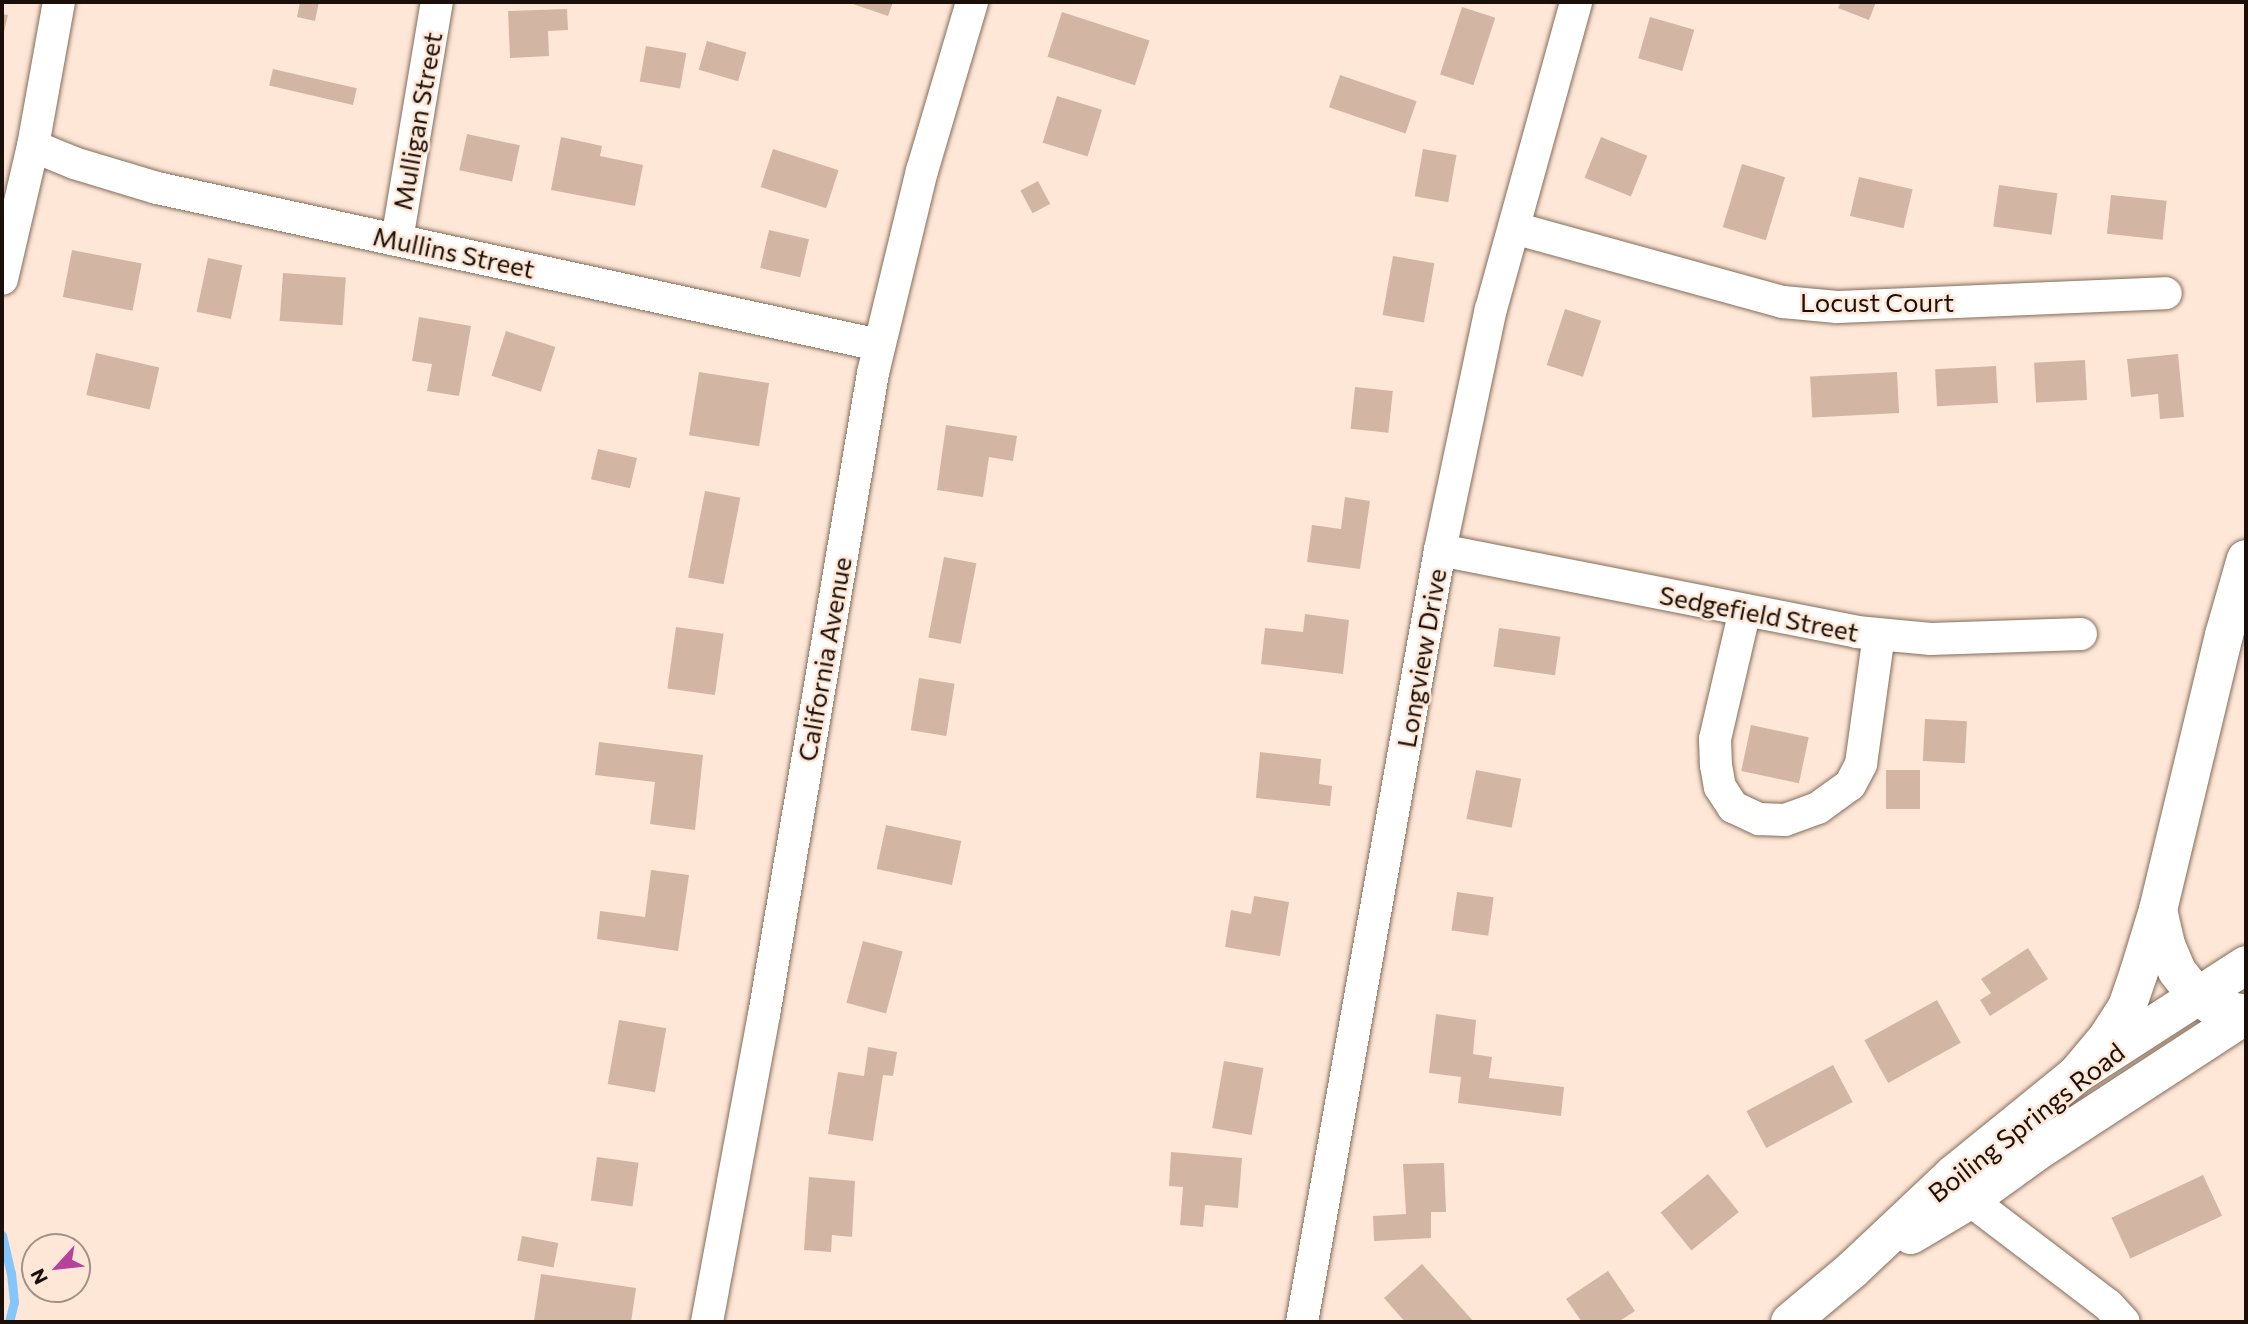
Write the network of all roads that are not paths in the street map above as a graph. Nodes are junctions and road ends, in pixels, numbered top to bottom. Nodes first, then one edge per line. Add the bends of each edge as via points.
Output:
1 (59, 2) edge
2 (437, 2) edge
3 (972, 2) edge
4 (1576, 2) edge
5 (33, 146) junction
6 (1514, 228) junction
7 (397, 240) junction
8 (2, 279) edge
9 (2166, 293) dead end
10 (879, 345) junction
11 (1440, 550) junction
12 (2246, 559) edge
13 (1745, 610) junction
14 (2081, 634) dead end
15 (1879, 635) junction
16 (2158, 910) junction
17 (2246, 965) edge
18 (2196, 995) junction
19 (2246, 1014) edge
20 (2077, 1074) junction
21 (1962, 1187) junction
22 (707, 1322) edge
23 (1302, 1322) edge
24 (1790, 1322) edge
25 (2124, 1322) edge

1 - 5 street
2 - 7 street, Mulligan Street
3 - 10 street, California Avenue via 922,171
4 - 6 street, Longview Drive
5 - 7 street, Mullins Street via 157,188
5 - 8 street
6 - 9 street, Locust Court via 1783,302 1837,307
6 - 11 street, Longview Drive via 1491,309
7 - 10 street, Mullins Street
10 - 22 street, California Avenue
11 - 13 street, Sedgefield Street
11 - 23 street, Longview Drive
12 - 16 main road
13 - 15 street, Sedgefield Street
13 - 15 street via 1715,739 1720,787 1733,807 1759,819 1785,820 1818,808 1850,785 1861,764
14 - 15 street, Sedgefield Street via 1931,639
16 - 18 main road via 2177,971
16 - 20 main road via 2127,1007
17 - 18 main road, Boiling Springs Road
18 - 19 main road via 2215,1008
18 - 20 main road, Boiling Springs Road
19 - 21 main road, Boiling Springs Road via 2036,1153
20 - 21 main road, Boiling Springs Road
21 - 24 main road, Boiling Springs Road
21 - 25 street

